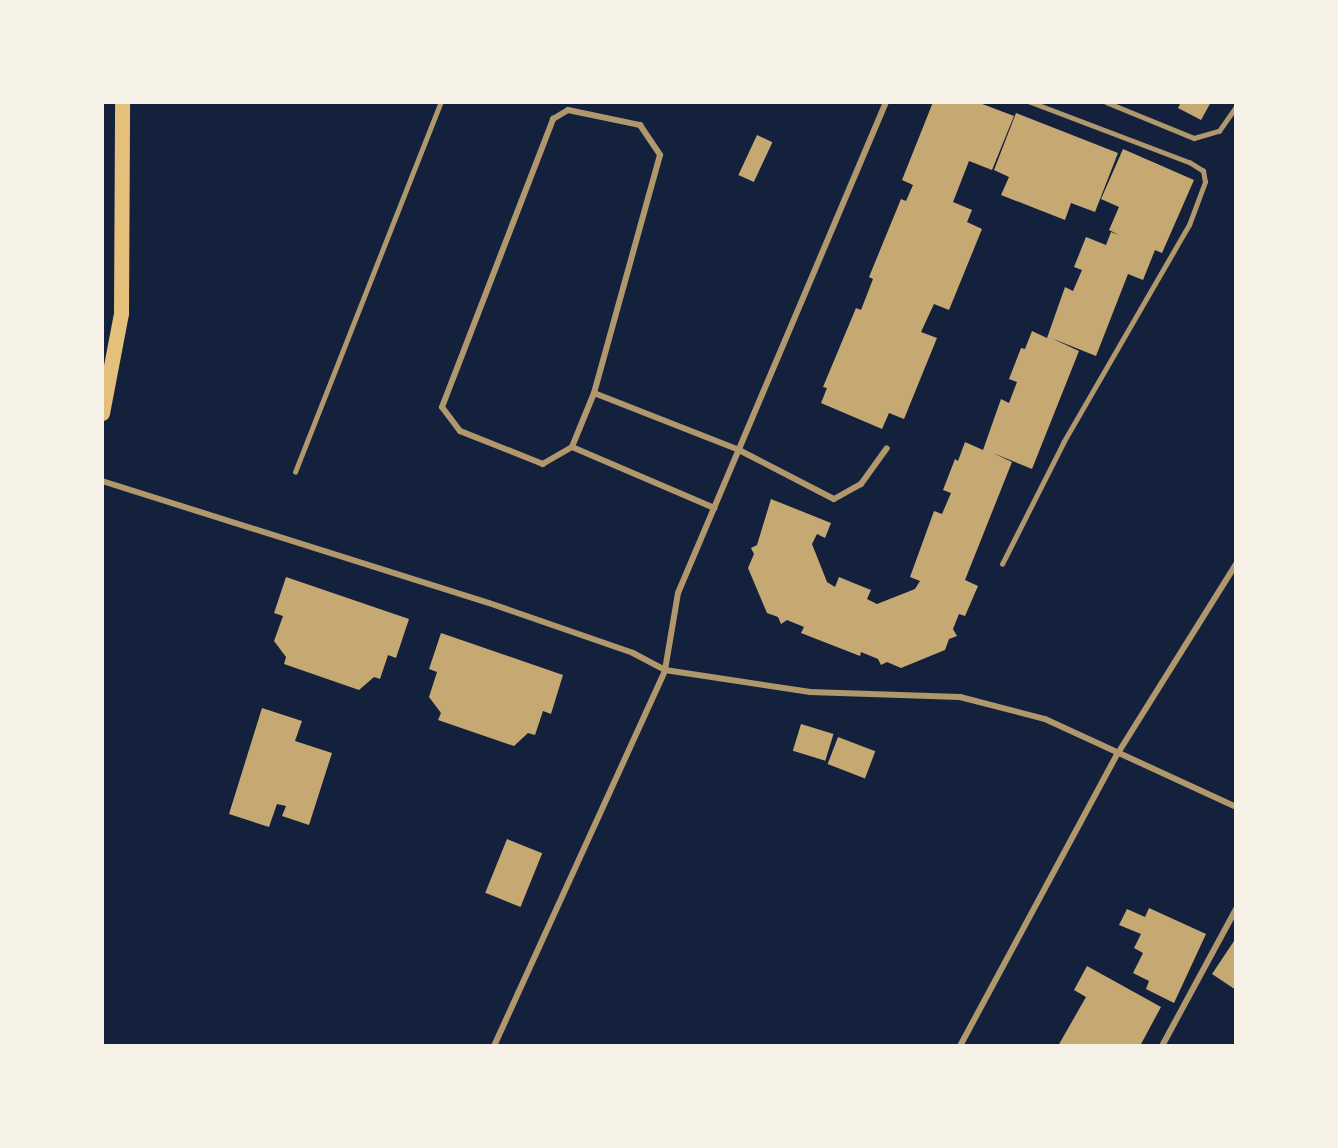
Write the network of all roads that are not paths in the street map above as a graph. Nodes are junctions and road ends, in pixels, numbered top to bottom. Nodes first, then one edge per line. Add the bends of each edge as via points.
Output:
1 (122, 102) edge
2 (441, 102) edge
3 (886, 102) edge
4 (1029, 102) edge
5 (1106, 102) edge
6 (1236, 107) edge
7 (594, 393) junction
8 (102, 413) edge
9 (572, 447) junction
10 (887, 448) dead end
11 (737, 449) junction
12 (295, 472) dead end
13 (102, 481) edge
14 (714, 508) junction
15 (1002, 564) dead end
16 (1236, 564) edge
17 (666, 670) junction
18 (1118, 753) junction
19 (1236, 807) edge
20 (1236, 909) edge
21 (494, 1046) edge
22 (960, 1046) edge
23 (1162, 1046) edge

1 - 8 main road via 121,313
2 - 12 lane
3 - 11 street
4 - 15 lane via 1190,163 1203,171 1205,182 1189,225 1064,443
5 - 6 lane via 1194,138 1219,130
7 - 9 street
7 - 9 street via 660,155 640,125 568,110 553,120 442,406 460,431 543,464
7 - 11 street
9 - 14 street
10 - 11 street via 861,484 834,499
11 - 14 street
13 - 17 street via 489,603 633,654
14 - 17 street via 678,593
16 - 18 street
17 - 18 street via 810,692 960,697 1045,719
17 - 21 street
18 - 19 street
18 - 22 street
20 - 23 street

